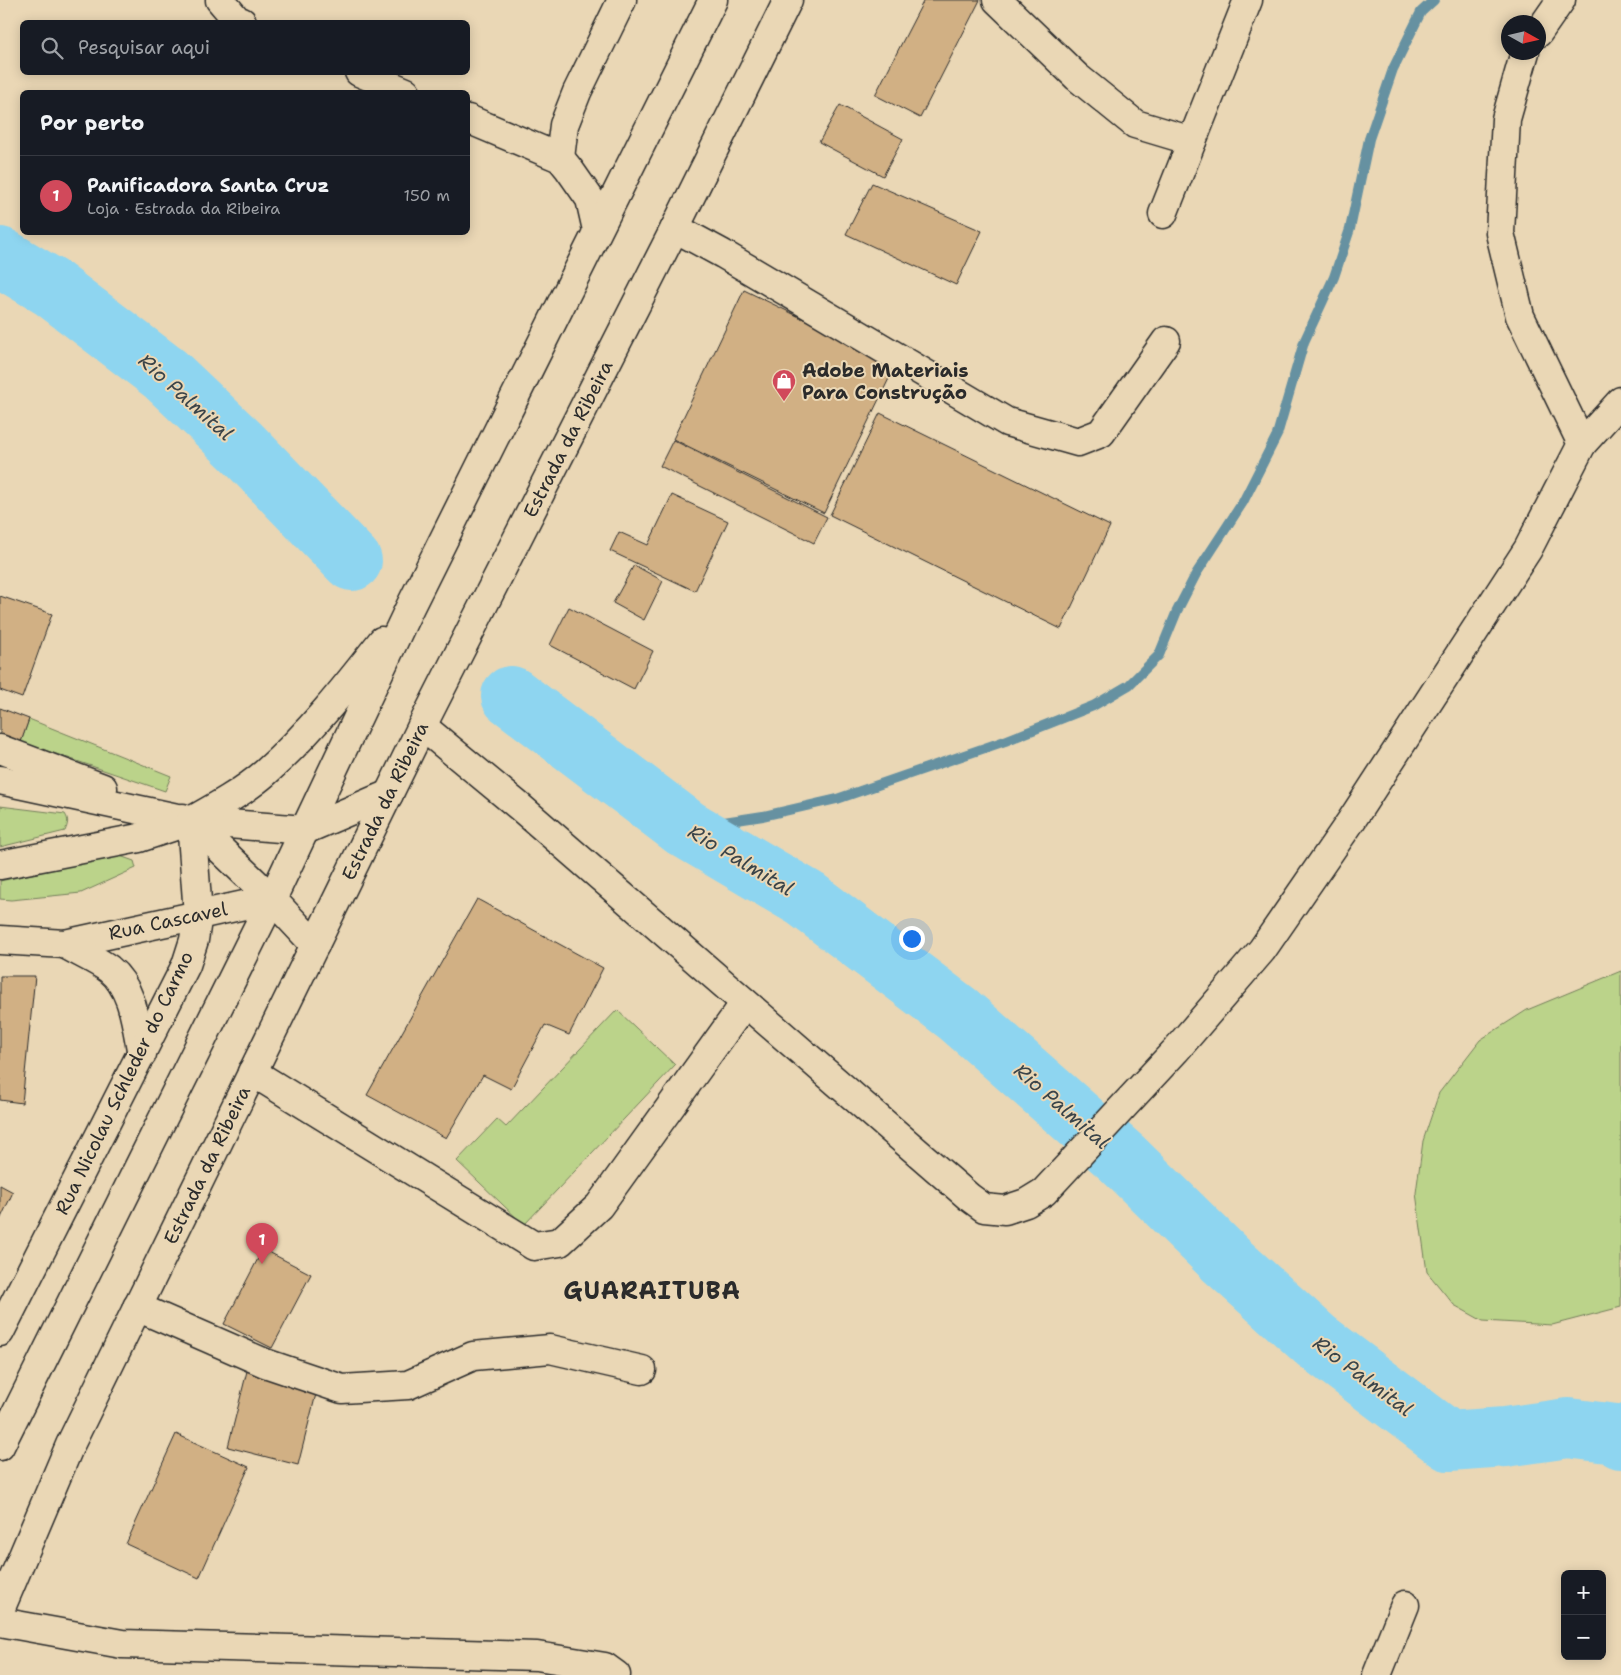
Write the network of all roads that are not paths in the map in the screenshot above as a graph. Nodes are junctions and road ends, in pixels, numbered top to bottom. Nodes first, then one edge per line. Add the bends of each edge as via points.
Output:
1 (220, 0) edge
2 (622, 0) edge
3 (713, 0) edge
4 (788, 0) edge
5 (997, 0) edge
6 (1248, 0) edge
7 (1561, 0) edge
8 (237, 20) edge
9 (1546, 22) edge
10 (1523, 60) edge
11 (366, 75) edge
12 (401, 90) edge
13 (470, 120) edge
14 (1192, 140) junction
15 (560, 158) junction
16 (1163, 214) dead end
17 (675, 228) junction
18 (598, 230) junction
19 (1166, 341) dead end
20 (1621, 401) edge
21 (1582, 444) junction
22 (410, 607) junction
23 (422, 726) junction
24 (0, 749) edge
25 (0, 780) edge
26 (389, 794) junction
27 (191, 821) junction
28 (305, 830) junction
29 (0, 865) edge
30 (272, 899) junction
31 (198, 914) junction
32 (0, 940) edge
33 (65, 944) junction
34 (315, 945) junction
35 (745, 1003) junction
36 (142, 1054) junction
37 (252, 1072) junction
38 (137, 1307) junction
39 (0, 1332) edge
40 (642, 1370) dead end
41 (0, 1446) edge
42 (1405, 1605) dead end
43 (0, 1610) edge
44 (0, 1622) edge
45 (616, 1675) edge
46 (1378, 1675) edge

1 - 8 main road
2 - 15 main road via 573,100 564,125
3 - 18 main road
4 - 17 main road, Estrada da Ribeira
5 - 14 main road via 1078,77 1135,124
6 - 14 main road
7 - 9 main road
10 - 21 main road via 1506,119 1500,233 1520,316
11 - 12 main road
13 - 15 main road
14 - 16 main road
15 - 18 main road via 590,198
17 - 19 main road via 1007,422 1078,442 1101,433
17 - 23 main road, Estrada da Ribeira
18 - 22 main road
20 - 21 main road
21 - 35 main road via 1528,549 1351,821 1262,950 1176,1050 1044,1192 1005,1210 984,1208
22 - 27 main road via 302,736 264,773 226,802
22 - 28 main road
23 - 26 main road, Estrada da Ribeira
23 - 35 main road
24 - 27 main road
25 - 27 main road
26 - 28 main road
26 - 34 main road, Estrada da Ribeira
27 - 28 main road
27 - 29 main road via 139,838
27 - 30 main road
27 - 31 main road, Rua Nicolau Schleder do Carmo
28 - 30 main road
30 - 31 main road, Rua Cascavel
30 - 34 main road
30 - 41 main road
31 - 33 main road, Rua Cascavel
31 - 36 main road, Rua Nicolau Schleder do Carmo via 186,965
32 - 33 main road, Rua Cascavel
33 - 36 main road, Rua Cascavel via 109,969 124,988 132,1006
34 - 37 main road, Estrada da Ribeira
35 - 37 main road via 599,1206 560,1242 534,1246
36 - 39 main road, Rua Nicolau Schleder do Carmo
37 - 38 main road, Estrada da Ribeira
38 - 40 main road via 265,1363 342,1389 408,1385 473,1356 550,1348
38 - 43 main road, Estrada da Ribeira via 70,1445
42 - 46 main road
44 - 45 main road via 122,1644 537,1656 606,1667

